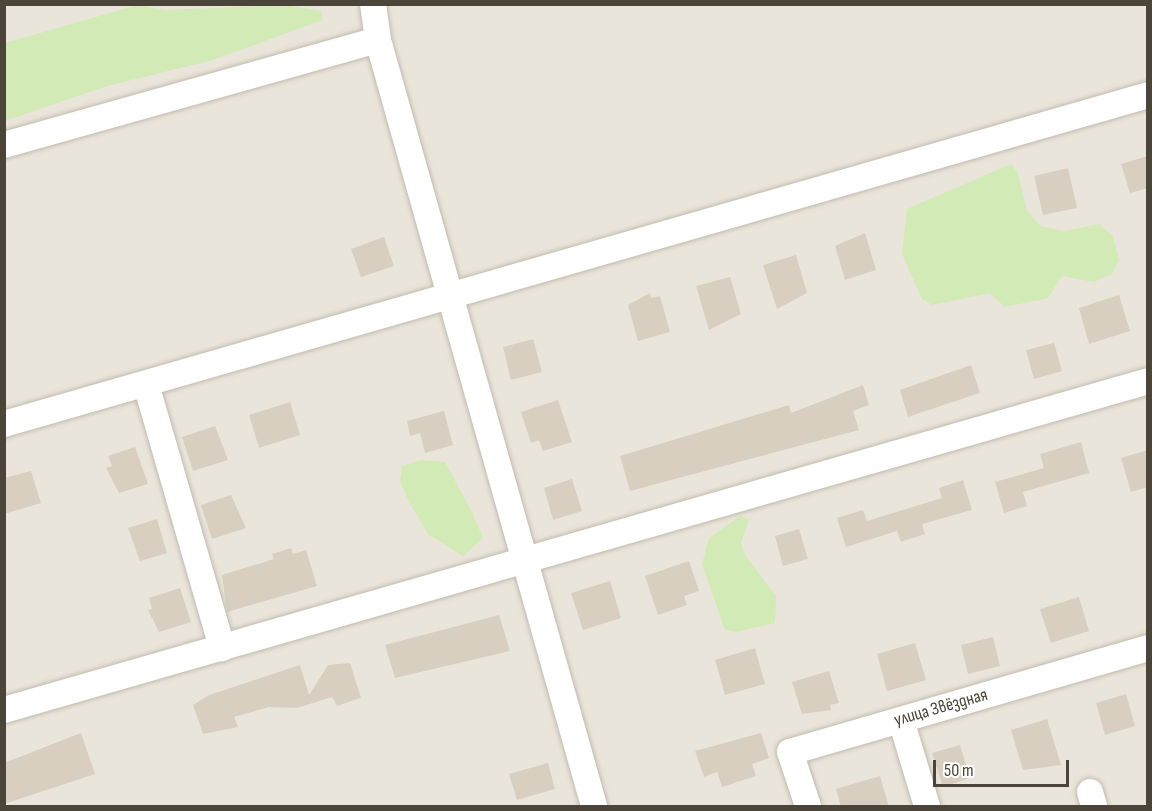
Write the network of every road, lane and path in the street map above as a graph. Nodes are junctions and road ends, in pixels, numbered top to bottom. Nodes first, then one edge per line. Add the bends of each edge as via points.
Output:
1 (373, 4) edge
2 (378, 40) junction
3 (1148, 95) edge
4 (4, 145) edge
5 (450, 299) junction
6 (1148, 381) edge
7 (146, 384) junction
8 (4, 424) edge
9 (526, 561) junction
10 (222, 648) junction
11 (1148, 648) edge
12 (4, 710) edge
13 (901, 720) junction
14 (594, 807) edge
15 (808, 807) edge
16 (927, 807) edge

1 - 2 lane
2 - 4 lane
2 - 5 lane
3 - 5 lane
5 - 7 lane
5 - 9 lane
6 - 9 lane
7 - 8 lane
7 - 10 lane
9 - 10 lane
9 - 14 lane
10 - 12 lane
11 - 13 lane, улица Звёздная
13 - 15 lane, улица Звёздная via 790,752
13 - 16 lane

